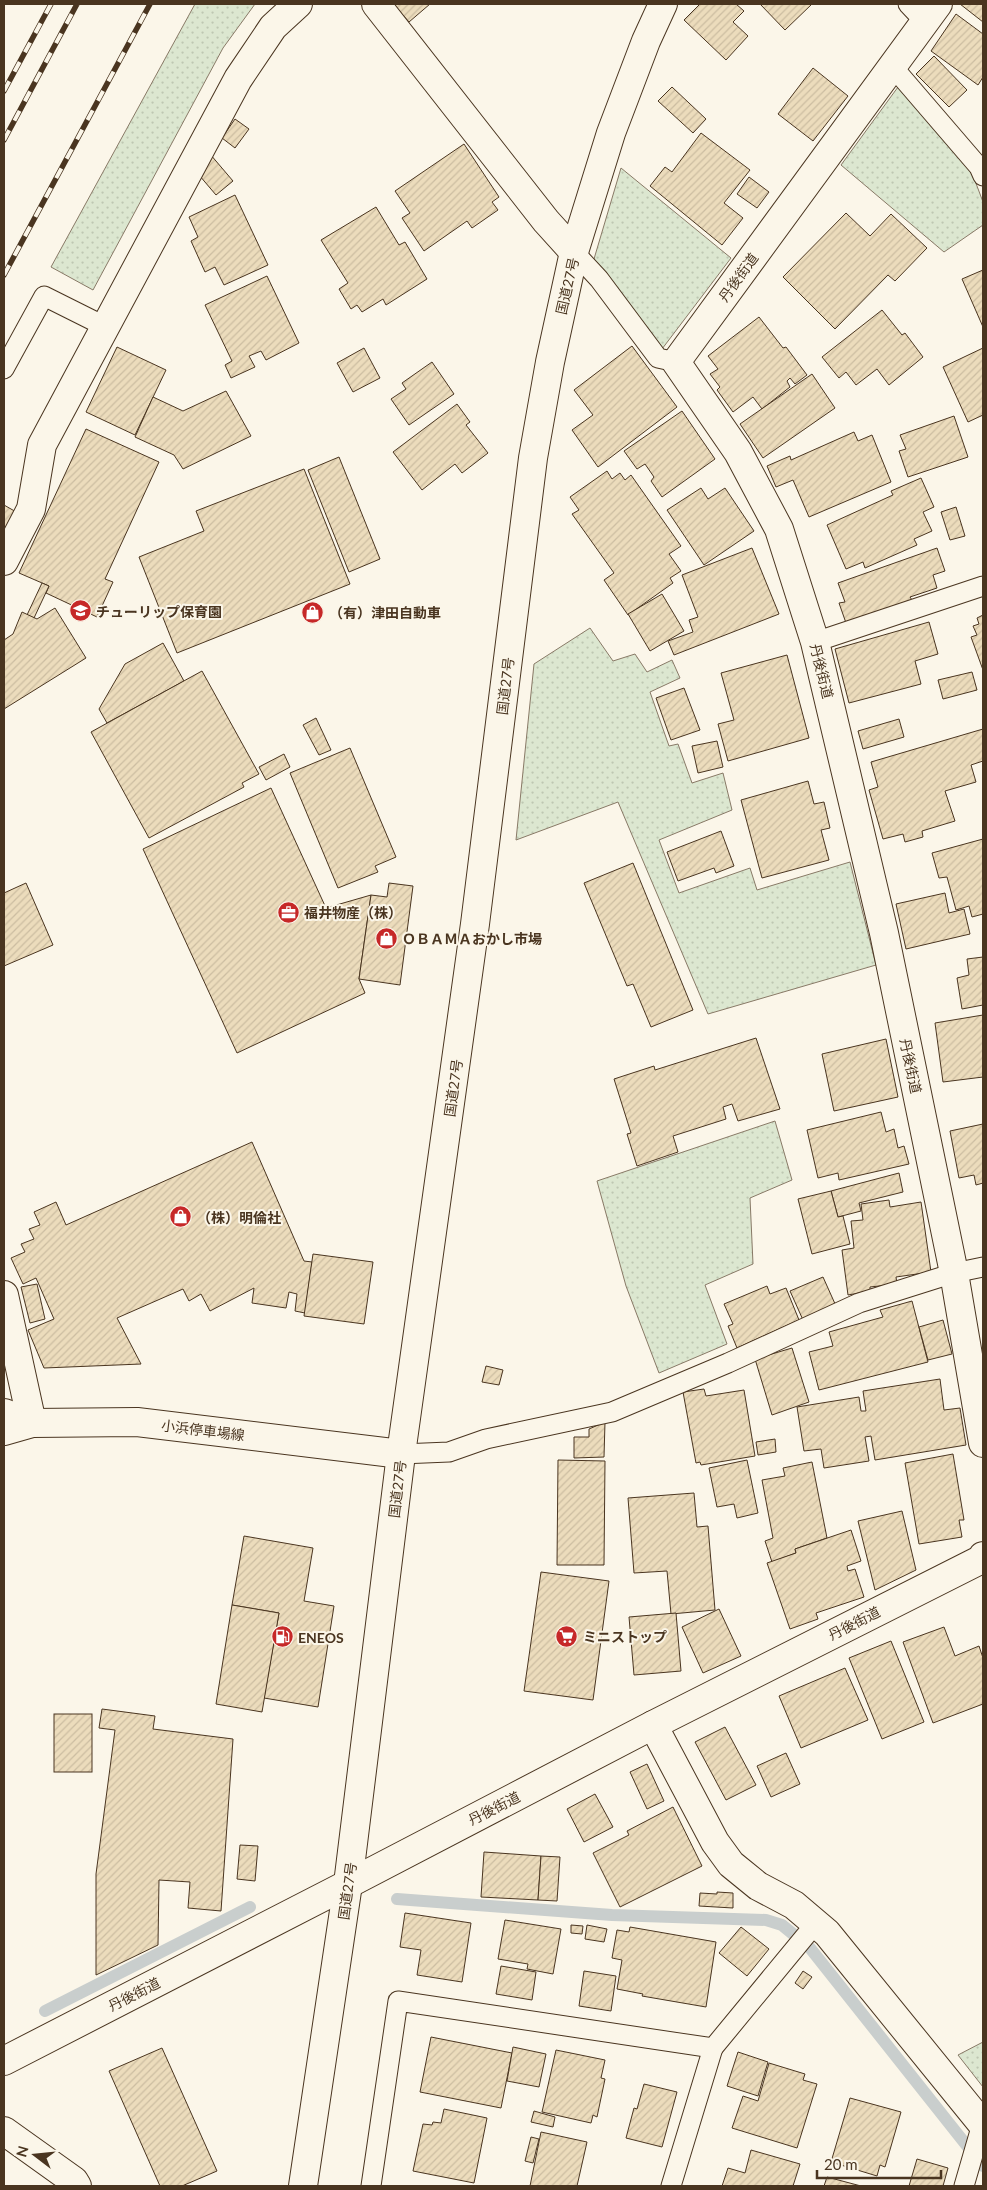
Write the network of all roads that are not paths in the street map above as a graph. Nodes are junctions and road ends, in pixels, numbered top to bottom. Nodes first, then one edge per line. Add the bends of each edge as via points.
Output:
1 (298, 4) edge
2 (376, 4) edge
3 (663, 4) edge
4 (924, 10) edge
5 (893, 67) junction
6 (983, 176) edge
7 (574, 252) junction
8 (106, 327) junction
9 (676, 362) junction
10 (4, 369) edge
11 (4, 561) edge
12 (983, 586) edge
13 (815, 642) junction
14 (983, 1267) edge
15 (954, 1273) junction
16 (4, 1295) edge
17 (4, 1415) edge
18 (32, 1423) junction
19 (4, 1431) edge
20 (983, 1443) edge
21 (4, 1444) edge
22 (401, 1454) junction
23 (983, 1556) edge
24 (653, 1725) junction
25 (348, 1884) junction
26 (806, 1935) junction
27 (713, 2048) junction
28 (4, 2061) edge
29 (4, 2131) edge
30 (980, 2131) edge
31 (77, 2186) edge
32 (303, 2186) edge
33 (371, 2186) edge
34 (671, 2186) edge
35 (964, 2186) edge

1 - 8 main road via 273,27 238,79
2 - 7 main road via 546,221
3 - 7 main road, 国道27号 via 611,132
4 - 5 main road, 丹後街道
5 - 6 lane via 980,166
5 - 9 main road, 丹後街道
7 - 9 lane via 599,278 658,358
7 - 22 main road, 国道27号 via 533,458 476,924
8 - 10 lane via 44,296
8 - 11 main road via 42,445 31,509
9 - 13 main road, 丹後街道 via 738,452 779,529
12 - 13 lane
13 - 15 main road, 丹後街道 via 884,933
14 - 15 lane
15 - 20 main road, 丹後街道
15 - 22 lane via 859,1303 612,1412 486,1439 449,1452
16 - 18 main road
17 - 18 main road
18 - 19 main road, 小浜停車場線
18 - 21 main road
18 - 22 main road, 小浜停車場線 via 137,1422
22 - 25 main road, 国道27号
23 - 24 main road, 丹後街道
24 - 25 main road, 丹後街道
24 - 26 main road via 715,1842 731,1864 758,1886 794,1905
25 - 28 main road, 丹後街道
25 - 32 main road, 国道27号
26 - 27 lane
26 - 30 main road via 827,1933
27 - 33 lane via 398,2001
27 - 34 lane
29 - 31 main road
30 - 35 lane

